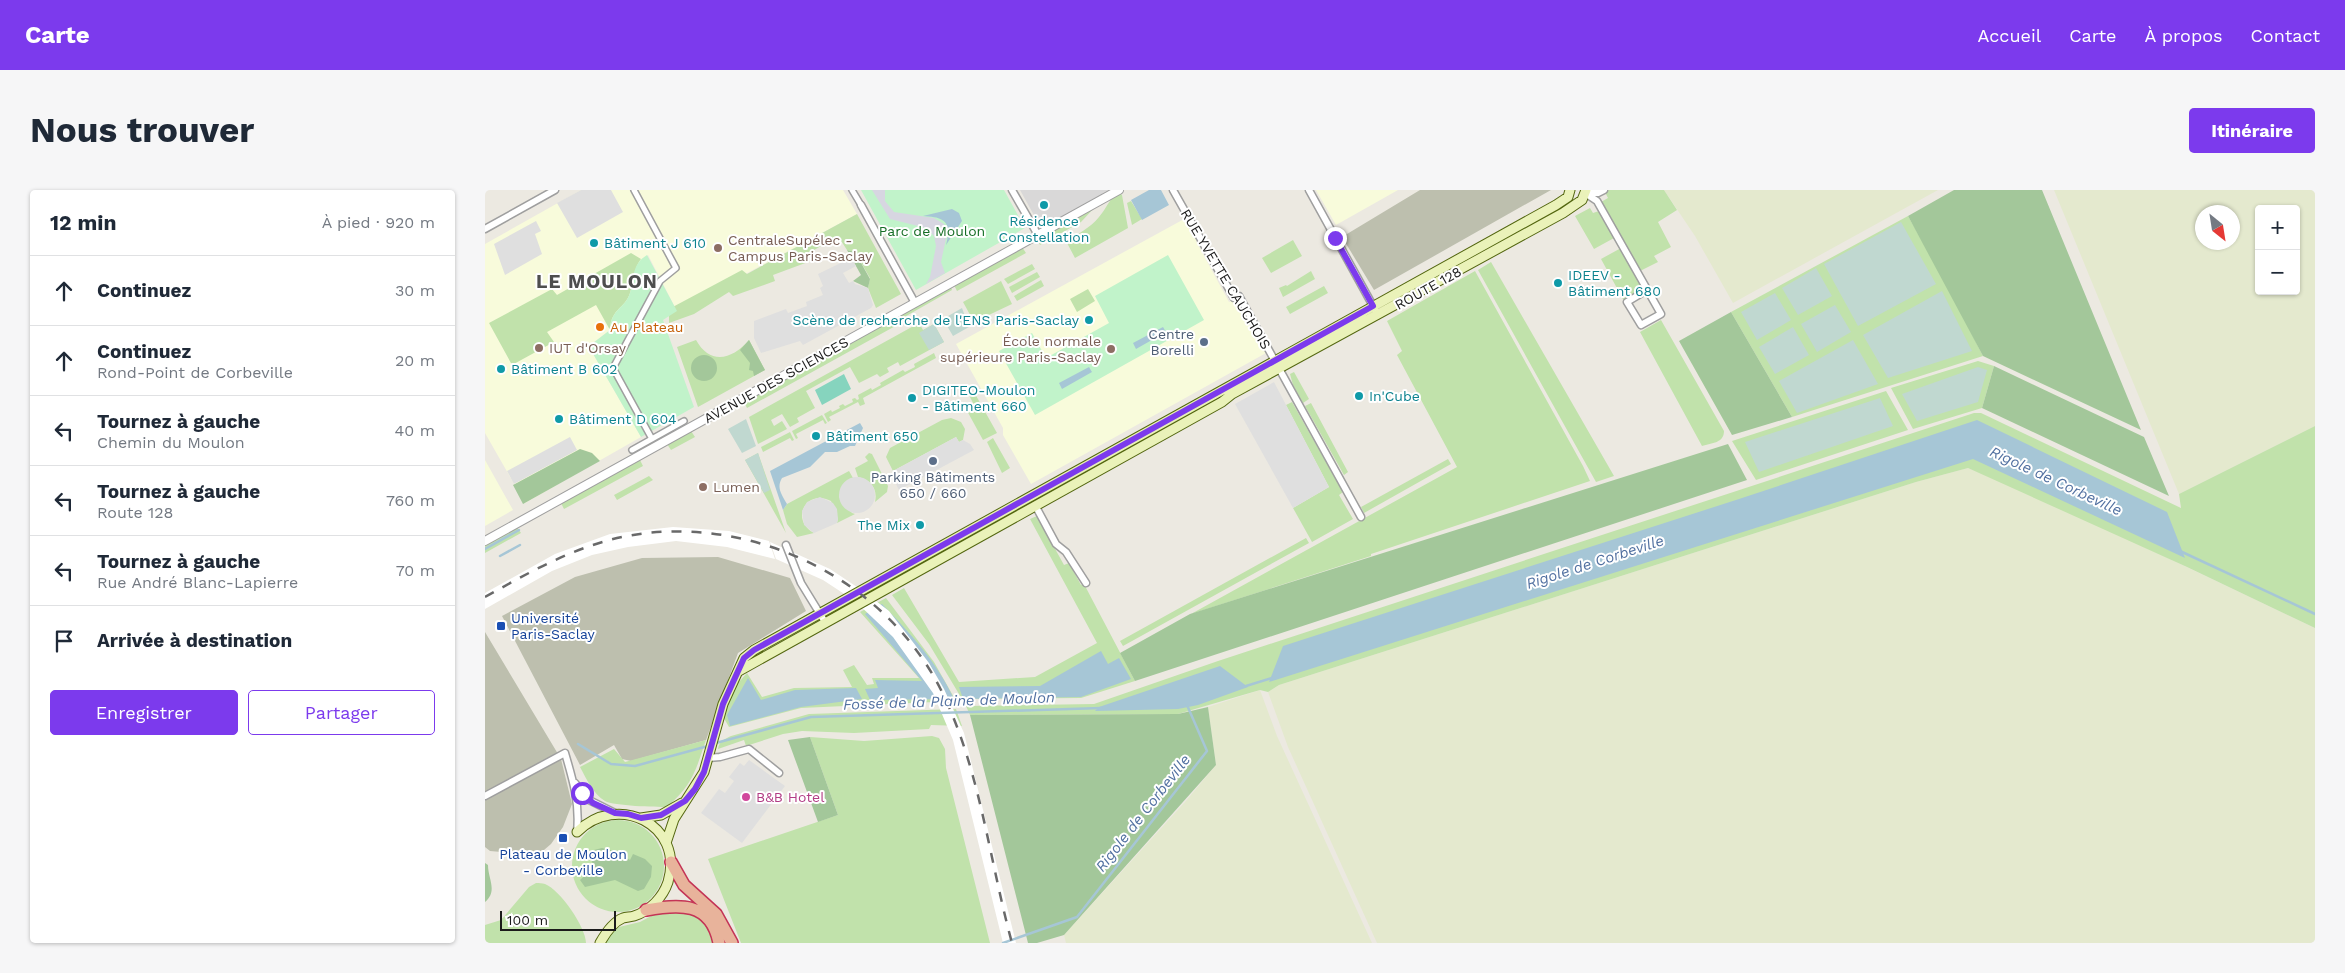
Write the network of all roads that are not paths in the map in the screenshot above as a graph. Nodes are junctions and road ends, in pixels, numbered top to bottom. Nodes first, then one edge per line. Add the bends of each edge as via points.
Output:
1 (555, 190) edge
2 (634, 190) edge
3 (853, 190) edge
4 (1012, 190) edge
5 (1119, 190) edge
6 (1173, 190) edge
7 (1309, 190) edge
8 (1571, 190) edge
9 (1604, 190) edge
10 (1586, 191) edge
11 (861, 205) joint
12 (485, 229) edge
13 (1037, 235) junction
14 (1647, 290) junction
15 (915, 303) junction
16 (1373, 306) junction
17 (1378, 315) junction
18 (1277, 365) junction
19 (684, 421) dead end
20 (650, 442) junction
21 (632, 450) dead end
22 (1035, 505) junction
23 (1361, 517) dead end
24 (485, 541) edge
25 (786, 544) dead end
26 (1086, 583) dead end
27 (819, 613) junction
28 (825, 622) junction
29 (739, 671) junction
30 (708, 758) junction
31 (779, 774) dead end
32 (574, 781) junction
33 (485, 796) edge
34 (685, 801) junction
35 (615, 813) junction
36 (641, 818) junction
37 (577, 832) joint
38 (666, 843) junction
39 (671, 862) junction
40 (646, 910) junction
41 (600, 943) edge
42 (719, 943) edge
43 (732, 943) edge

1 - 12 street
2 - 20 street via 676,268 660,281 613,368
3 - 11 street
4 - 13 street
5 - 13 street, AVENUE DES SCIENCES
6 - 18 street, RUE YVETTE CAUCHOIS via 1234,298 1239,295
7 - 16 street
8 - 16 main road, ROUTE 128 via 1556,205
9 - 10 street via 1598,193
10 - 14 street via 1597,201
10 - 17 main road, ROUTE 128 via 1582,200 1563,213
11 - 15 street
13 - 15 street, AVENUE DES SCIENCES
14 - 14 street via 1661,314 1641,325 1627,302
15 - 24 street, AVENUE DES SCIENCES
16 - 17 street
16 - 18 main road, ROUTE 128
17 - 18 main road, ROUTE 128
18 - 22 main road, ROUTE 128
18 - 23 street
18 - 27 main road, ROUTE 128
19 - 20 street
20 - 21 street
22 - 26 street via 1056,544 1066,552
22 - 28 main road, ROUTE 128
25 - 27 street via 801,583
27 - 28 street
27 - 29 main road, ROUTE 128 via 754,650 744,658
28 - 29 main road, ROUTE 128
29 - 30 main road, ROUTE 128 via 723,704
30 - 31 street via 749,748
30 - 34 main road, ROUTE 128 via 700,781
32 - 33 street via 565,753
32 - 35 street via 589,800
32 - 37 street via 579,811
34 - 36 main road via 661,815
34 - 38 main road, ROUTE 128
35 - 36 main road
35 - 37 main road via 594,819
36 - 38 main road
38 - 39 main road
39 - 40 main road via 662,895
39 - 43 highway via 684,885 716,914
40 - 41 main road via 622,918
40 - 42 highway via 684,905 695,909 711,924

